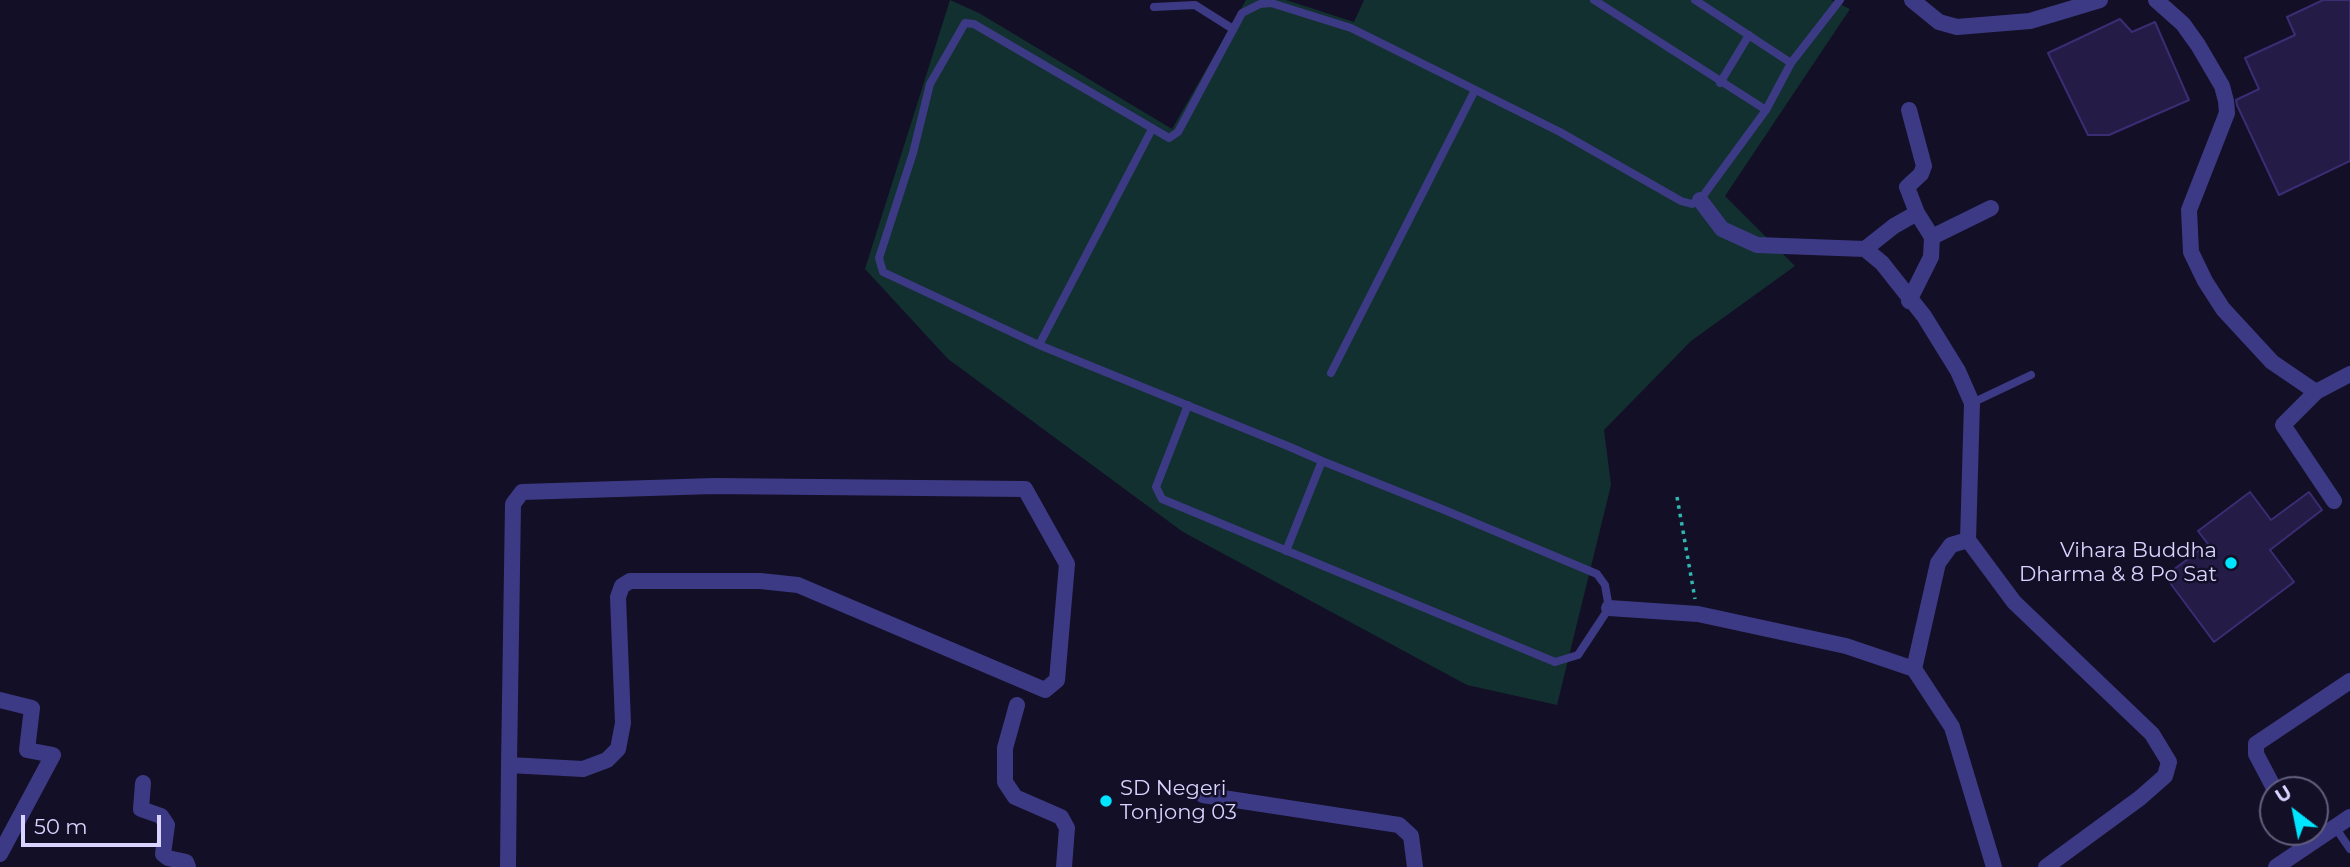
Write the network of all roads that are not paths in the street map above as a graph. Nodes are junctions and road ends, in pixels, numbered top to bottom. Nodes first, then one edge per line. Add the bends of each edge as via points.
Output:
1 (1695, 0) edge
2 (1840, 0) edge
3 (1912, 0) edge
4 (2100, 0) edge
5 (2156, 0) edge
6 (1599, 1) edge
7 (1154, 7) dead end
8 (1233, 29) junction
9 (1749, 35) junction
10 (1791, 63) junction
11 (1720, 83) junction
12 (1475, 90) junction
13 (1766, 110) junction
14 (1909, 110) dead end
15 (1152, 129) junction
16 (1700, 201) junction
17 (1991, 208) dead end
18 (1917, 213) junction
19 (1932, 237) junction
20 (1865, 249) junction
21 (1909, 301) junction
22 (1039, 345) junction
23 (1331, 373) dead end
24 (2350, 374) edge
25 (2031, 375) dead end
26 (2316, 392) junction
27 (1972, 403) junction
28 (1188, 405) junction
29 (1322, 461) junction
30 (2334, 501) dead end
31 (1968, 540) junction
32 (1286, 551) junction
33 (1609, 608) junction
34 (1914, 669) junction
35 (2350, 681) edge
36 (0, 700) edge
37 (1017, 705) dead end
38 (509, 765) junction
39 (2268, 776) edge
40 (144, 782) dead end
41 (1202, 795) dead end
42 (2350, 817) edge
43 (2335, 827) junction
44 (2329, 829) edge
45 (2296, 846) edge
46 (2350, 849) edge
47 (0, 854) edge
48 (188, 867) edge
49 (508, 867) edge
50 (1065, 867) edge
51 (1415, 867) edge
52 (1994, 867) edge
53 (2046, 867) edge
54 (2276, 867) edge

1 - 9 lane
2 - 10 lane
3 - 4 street via 1939,22 1987,27 2030,21
5 - 26 street via 2198,45 2226,101 2227,113 2189,210 2193,256 2223,309 2246,335 2272,362
6 - 11 lane
7 - 8 lane via 1195,5
8 - 12 lane via 1242,13 1271,3 1352,28
8 - 15 lane via 1178,131 1169,138
9 - 10 lane
9 - 11 lane
10 - 13 lane
11 - 13 lane
12 - 16 lane via 1681,201
12 - 23 lane
13 - 16 lane
14 - 18 street via 1924,166 1907,187
15 - 22 lane
15 - 22 lane via 970,23 960,27 935,71 879,258 880,269
16 - 20 street via 1722,229 1756,245
17 - 19 street
18 - 19 street
18 - 20 street
19 - 21 street via 1926,273
20 - 21 street
21 - 27 street via 1945,348
22 - 28 lane
24 - 26 street
25 - 27 lane
26 - 30 street via 2283,425
27 - 31 street
28 - 29 lane
28 - 32 lane via 1157,483 1158,495
29 - 32 lane
29 - 33 lane via 1597,574 1605,585
31 - 34 street via 1951,545 1938,563
31 - 53 street via 2014,602 2152,734 2169,762 2165,776 2140,798
32 - 33 lane via 1555,662 1578,656
33 - 34 street via 1698,614 1846,646
34 - 52 street via 1952,727
35 - 39 street via 2256,744
36 - 47 street via 32,708 27,750 53,755
37 - 50 street via 1005,748 1004,782 1015,797 1061,817 1066,828
38 - 38 street via 513,503 525,490 714,486 1025,489 1067,564 1057,680 1045,690 798,585 630,582 622,586 618,604 623,723 618,749 607,760 583,769
38 - 49 street
40 - 48 street via 142,811 161,816 167,825 163,854 186,862
41 - 51 street via 1399,825 1410,835
42 - 43 street
43 - 44 street
43 - 46 lane
45 - 54 street

